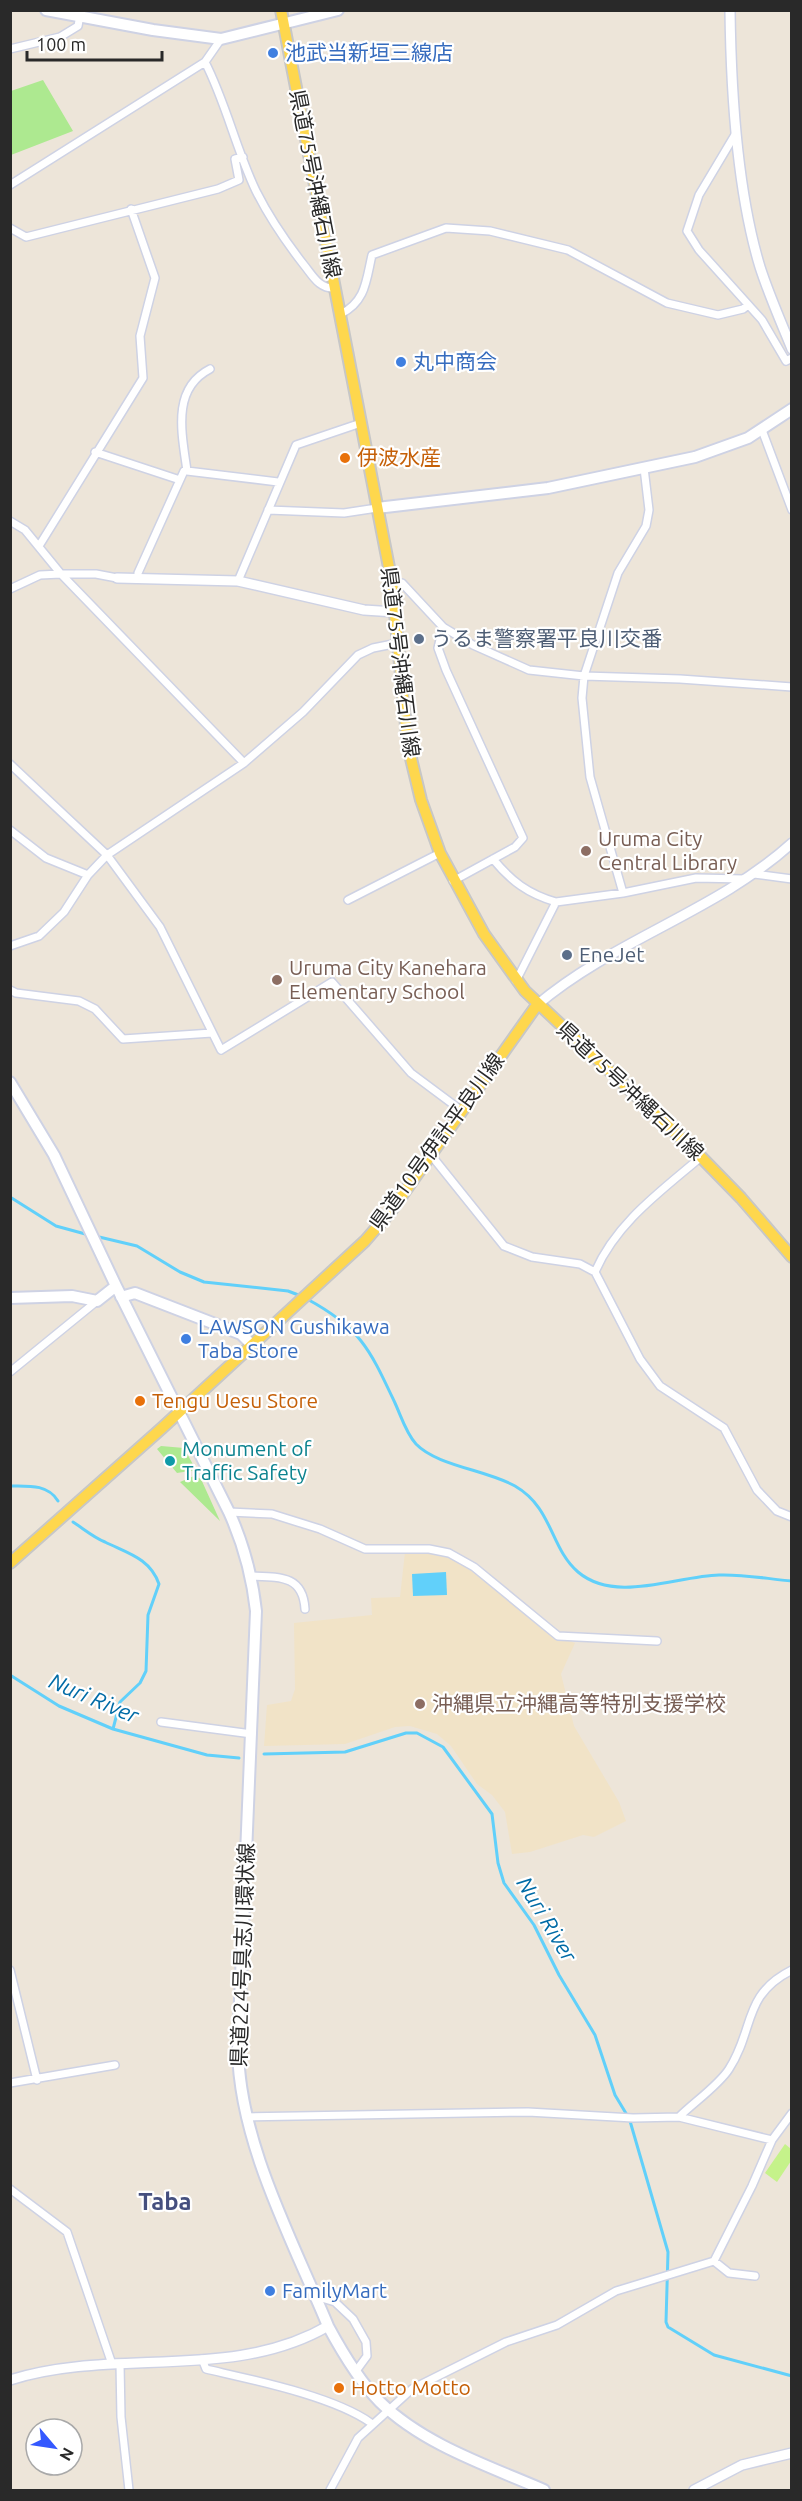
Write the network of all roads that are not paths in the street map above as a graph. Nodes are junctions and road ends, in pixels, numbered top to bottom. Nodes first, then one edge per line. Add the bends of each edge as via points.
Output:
1 (46, 10) edge
2 (281, 10) edge
3 (338, 10) edge
4 (730, 10) edge
5 (82, 14) edge
6 (284, 25) junction
7 (221, 39) junction
8 (10, 49) edge
9 (205, 62) junction
10 (737, 131) junction
11 (243, 156) junction
12 (10, 185) edge
13 (131, 209) junction
14 (10, 228) edge
15 (335, 288) junction
16 (748, 305) junction
17 (341, 314) junction
18 (792, 349) edge
19 (792, 358) edge
20 (210, 369) dead end
21 (792, 409) edge
22 (361, 423) junction
23 (762, 430) junction
24 (95, 452) junction
25 (644, 468) junction
26 (187, 471) junction
27 (180, 480) junction
28 (278, 482) junction
29 (378, 508) junction
30 (268, 510) junction
31 (792, 510) edge
32 (10, 520) edge
33 (39, 546) junction
34 (61, 574) junction
35 (117, 578) joint
36 (138, 579) junction
37 (238, 581) junction
38 (392, 583) junction
39 (10, 589) edge
40 (395, 612) junction
41 (443, 627) junction
42 (398, 643) junction
43 (584, 676) junction
44 (792, 687) edge
45 (244, 763) junction
46 (10, 764) edge
47 (10, 830) edge
48 (792, 843) edge
49 (440, 854) junction
50 (107, 855) junction
51 (493, 859) junction
52 (88, 875) junction
53 (750, 877) junction
54 (792, 879) edge
55 (453, 881) junction
56 (623, 893) junction
57 (348, 900) dead end
58 (556, 902) junction
59 (10, 945) edge
60 (516, 981) junction
61 (10, 990) edge
62 (537, 1005) junction
63 (212, 1033) junction
64 (10, 1082) edge
65 (462, 1111) junction
66 (431, 1155) junction
67 (701, 1157) junction
68 (792, 1257) edge
69 (595, 1272) junction
70 (116, 1286) junction
71 (121, 1297) junction
72 (10, 1298) edge
73 (97, 1301) junction
74 (252, 1345) junction
75 (10, 1371) edge
76 (179, 1413) junction
77 (229, 1512) junction
78 (792, 1517) edge
79 (10, 1563) edge
80 (252, 1576) junction
81 (305, 1609) dead end
82 (657, 1641) dead end
83 (160, 1722) dead end
84 (252, 1734) junction
85 (10, 1970) edge
86 (792, 1970) edge
87 (115, 2065) dead end
88 (37, 2080) junction
89 (10, 2083) edge
90 (792, 2113) edge
91 (246, 2117) junction
92 (679, 2117) junction
93 (772, 2139) junction
94 (10, 2189) edge
95 (714, 2261) junction
96 (755, 2276) dead end
97 (315, 2296) junction
98 (328, 2326) junction
99 (202, 2359) junction
100 (116, 2364) junction
101 (356, 2371) junction
102 (10, 2380) edge
103 (389, 2410) junction
104 (371, 2423) junction
105 (792, 2453) edge
106 (129, 2490) edge
107 (330, 2490) edge
108 (544, 2490) edge
109 (694, 2490) edge

1 - 5 main road
2 - 6 main road, 県道75号沖縄石川線
3 - 6 main road
4 - 10 street
5 - 7 main road
5 - 8 street via 78,26 60,37
6 - 7 main road
6 - 15 main road, 県道75号沖縄石川線
7 - 9 street
9 - 11 street
9 - 12 street
10 - 16 street via 699,195 687,231
10 - 18 street via 755,246
11 - 13 street via 235,159 239,180 218,189
11 - 15 street via 260,197 292,249 319,285
13 - 14 street via 26,237
13 - 24 street via 155,278 140,336 143,378
15 - 17 main road, 県道75号沖縄石川線
16 - 17 street via 718,315 667,303 568,250 490,231 446,228 372,255 364,290 355,307
16 - 19 street via 762,320 786,361
17 - 22 main road, 県道75号沖縄石川線
20 - 26 street via 191,383 185,394 181,432
21 - 23 main road
22 - 28 street via 296,445
22 - 29 main road, 県道75号沖縄石川線
23 - 25 main road via 715,451
23 - 31 street
24 - 27 street
24 - 33 street
25 - 29 main road via 548,488
25 - 43 street via 649,510 646,526 618,573
26 - 27 street
26 - 28 street
27 - 36 street
28 - 30 street
29 - 30 street via 344,513
29 - 38 main road, 県道75号沖縄石川線
30 - 37 street
32 - 33 street
33 - 34 street
34 - 35 street
34 - 39 street via 40,575
34 - 45 street
35 - 36 street
36 - 37 street
37 - 40 street via 364,610
38 - 40 main road, 県道75号沖縄石川線
38 - 41 street via 402,583
40 - 42 main road, 県道75号沖縄石川線
41 - 43 street via 529,670
41 - 51 street via 438,648 446,670 523,838
42 - 45 street via 358,655 303,712
42 - 49 main road, 県道75号沖縄石川線 via 408,746 420,800
43 - 44 street
43 - 56 street via 582,698 590,777
45 - 50 street
46 - 50 street
47 - 52 street via 46,858
48 - 53 street
49 - 55 main road, 県道75号沖縄石川線
49 - 57 street
50 - 52 street
50 - 63 street via 160,927
51 - 55 street
51 - 58 street via 523,889
52 - 59 street via 64,912 39,936
53 - 54 street
53 - 56 street via 696,878
53 - 62 street via 635,939
55 - 60 main road, 県道75号沖縄石川線
56 - 58 street
58 - 60 street
60 - 62 main road, 県道75号沖縄石川線
61 - 63 street via 79,1001 95,1009 123,1039
62 - 65 main road, 県道10号伊計平良川線
62 - 67 main road, 県道75号沖縄石川線
63 - 65 street via 220,1050 332,982 411,1073
64 - 70 main road, 県道224号具志川環状線 via 54,1155
65 - 66 main road, 県道10号伊計平良川線
66 - 69 street via 504,1246 532,1257 580,1264
66 - 74 main road, 県道10号伊計平良川線 via 364,1241
67 - 68 main road, 県道75号沖縄石川線
67 - 69 street via 635,1213 603,1253
69 - 78 street via 640,1359 660,1386 724,1428 757,1490 777,1511
70 - 71 main road, 県道224号具志川環状線
70 - 73 main road
71 - 74 main road via 135,1293 241,1334
71 - 76 main road, 県道224号具志川環状線
72 - 73 main road via 72,1296
73 - 75 street
74 - 76 main road, 県道10号伊計平良川線
76 - 77 main road, 県道224号具志川環状線
76 - 79 main road, 県道10号伊計平良川線
77 - 80 main road, 県道224号具志川環状線
77 - 82 street via 272,1514 365,1549 429,1549 449,1553 474,1567 558,1636
80 - 81 street via 280,1578 298,1586 304,1592
80 - 84 main road, 県道224号具志川環状線 via 256,1611
83 - 84 street
84 - 91 main road, 県道224号具志川環状線 via 238,2049 238,2075
85 - 88 street
86 - 92 street via 760,1992 729,2069
87 - 88 street
88 - 89 street
90 - 93 street
91 - 92 street via 528,2112
91 - 97 main road, 県道224号具志川環状線
92 - 93 street
93 - 95 street
94 - 100 street via 67,2232
95 - 96 street via 729,2273
95 - 103 street via 616,2291 557,2325 506,2342 412,2389
97 - 98 main road, 県道224号具志川環状線
97 - 101 street via 335,2302 352,2319 366,2342 367,2356
98 - 99 street via 309,2337 259,2353
98 - 101 main road, 県道224号具志川環状線
99 - 100 street
99 - 104 street via 206,2369 310,2397 361,2415
100 - 102 street via 59,2369
100 - 106 street
101 - 103 main road, 県道224号具志川環状線
103 - 104 street
103 - 108 main road, 県道224号具志川環状線 via 448,2447
104 - 107 street via 358,2438
105 - 109 street via 735,2467

